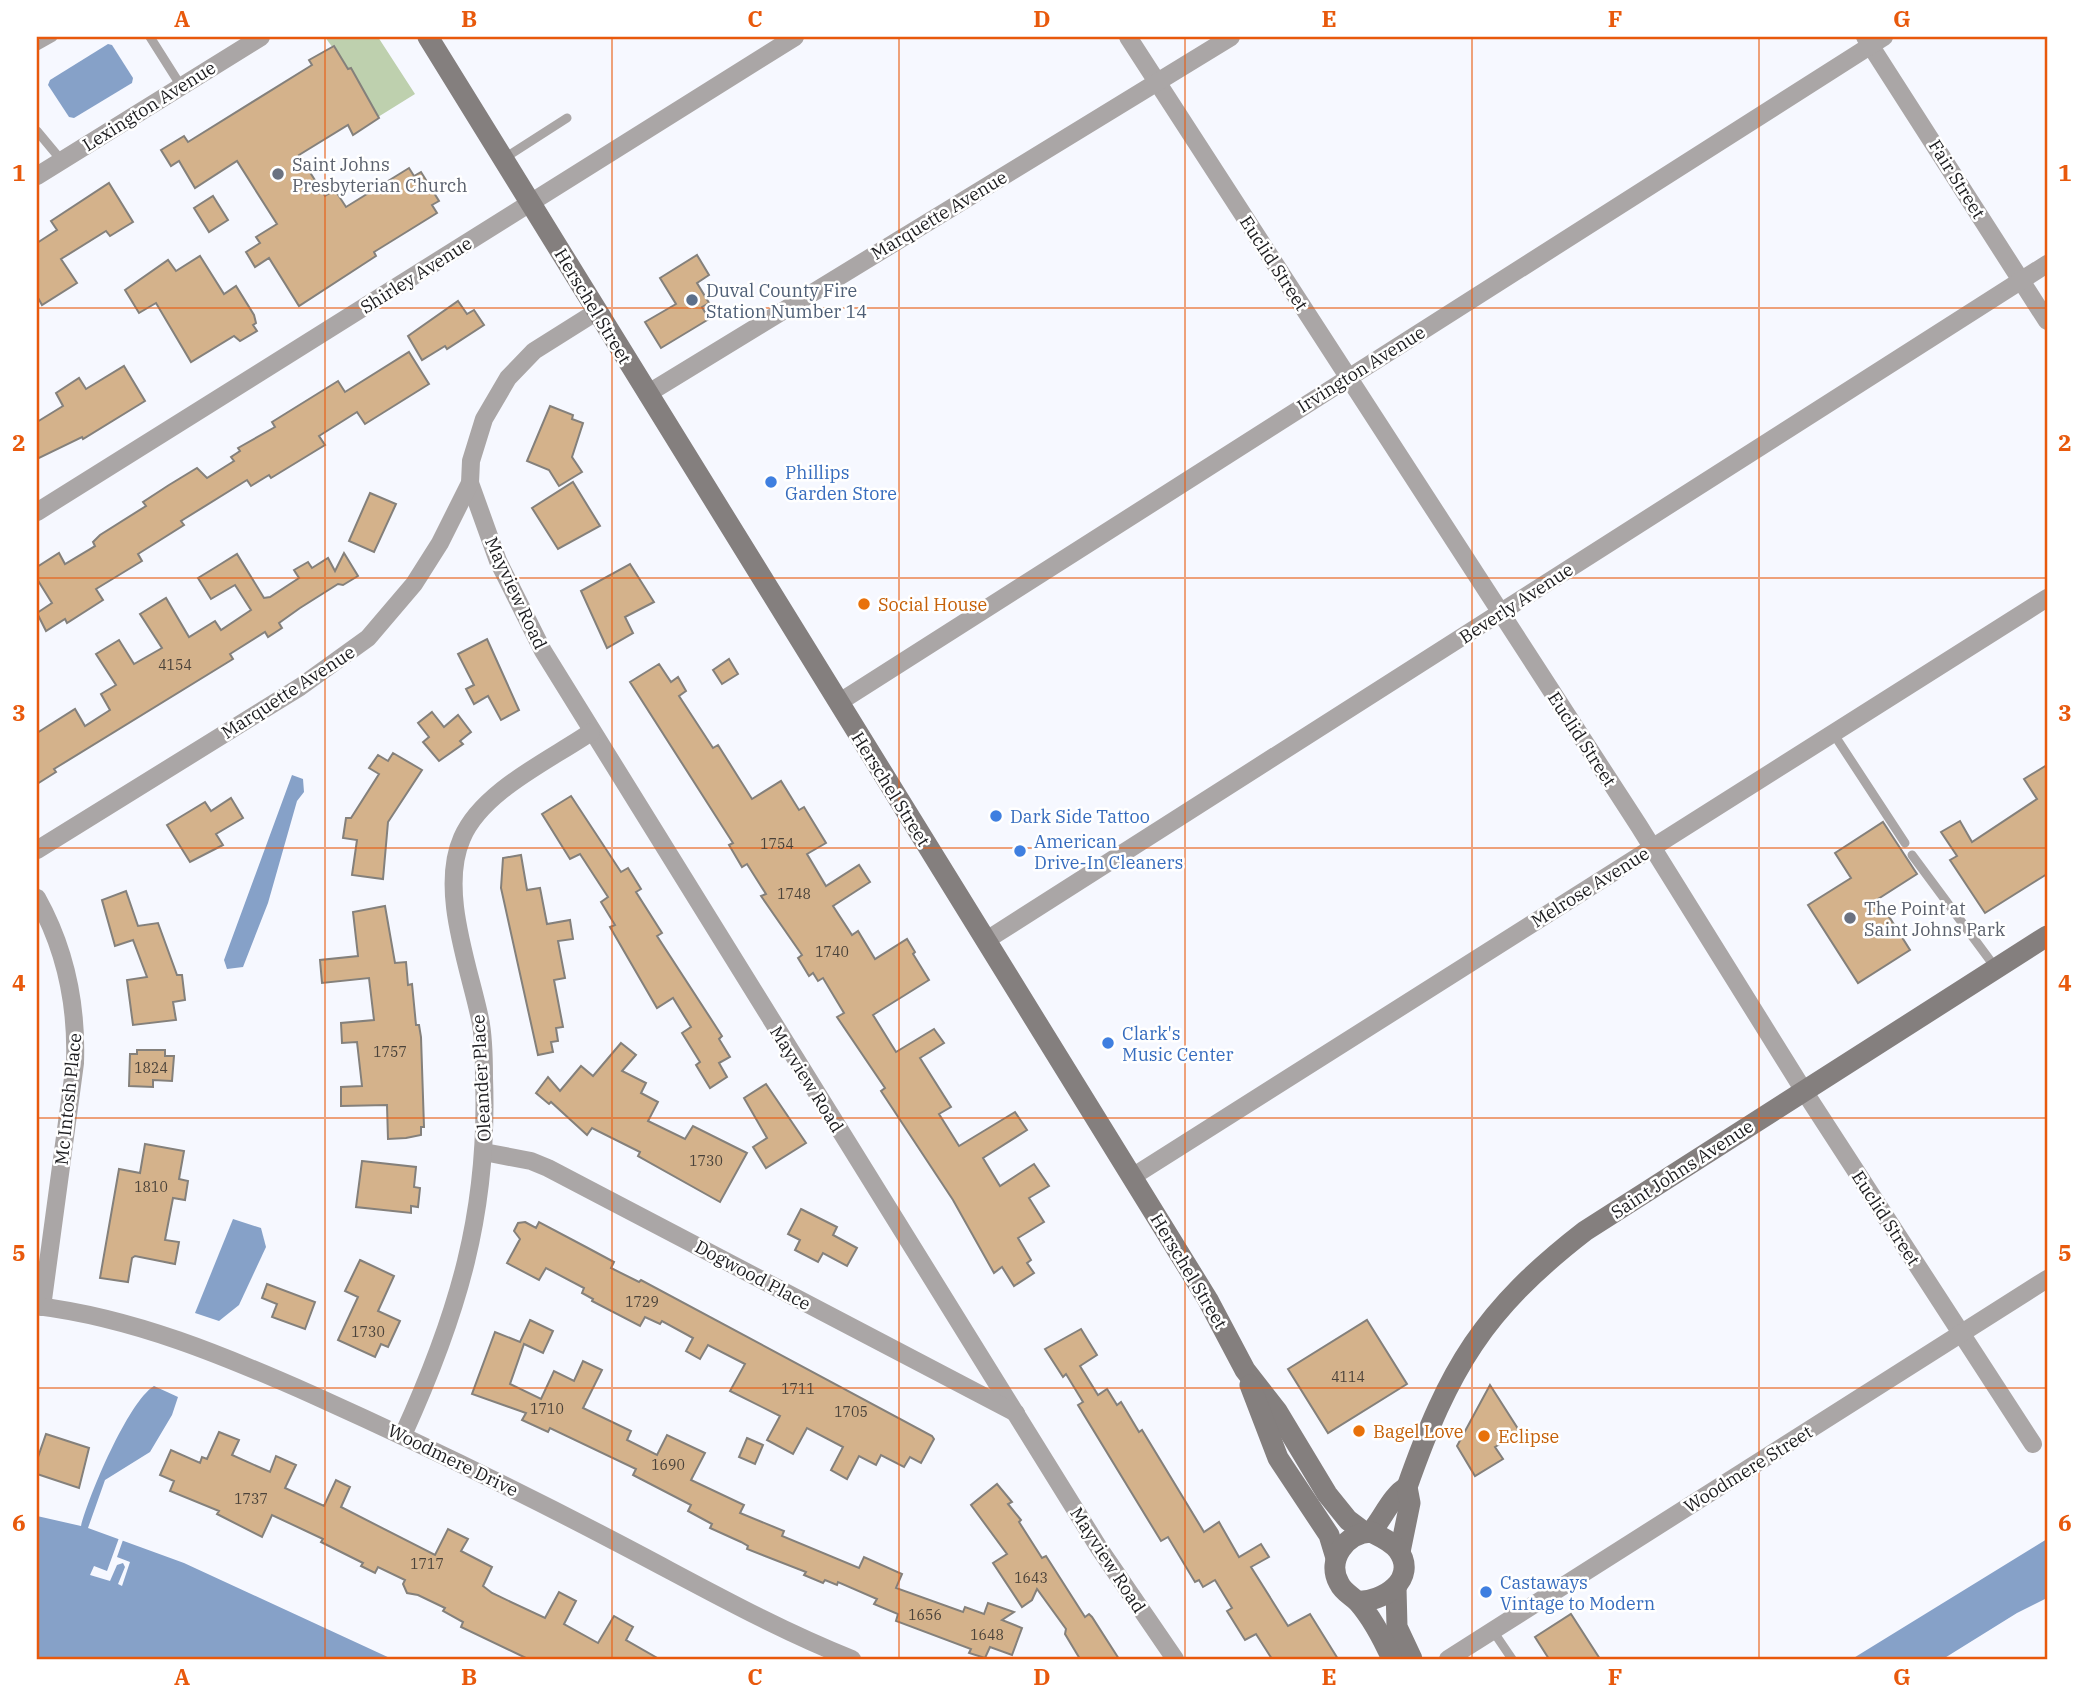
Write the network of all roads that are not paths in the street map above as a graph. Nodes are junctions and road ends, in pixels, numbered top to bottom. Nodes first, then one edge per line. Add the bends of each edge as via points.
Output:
1 (53, 37) edge
2 (150, 37) edge
3 (261, 37) edge
4 (428, 37) edge
5 (794, 37) edge
6 (1128, 37) edge
7 (1231, 37) edge
8 (1873, 40) edge
9 (37, 47) edge
10 (1156, 83) junction
11 (181, 86) junction
12 (567, 118) dead end
13 (37, 131) edge
14 (503, 159) junction
15 (62, 161) junction
16 (37, 176) edge
17 (531, 204) junction
18 (2047, 264) edge
19 (2021, 281) junction
20 (596, 312) junction
21 (2047, 321) edge
22 (1348, 377) junction
23 (647, 394) junction
24 (470, 483) junction
25 (37, 512) edge
26 (2047, 598) edge
27 (1500, 613) junction
28 (838, 703) junction
29 (591, 733) junction
30 (1833, 733) junction
31 (1905, 843) dead end
32 (1653, 847) junction
33 (37, 850) edge
34 (1912, 855) dead end
35 (37, 898) edge
36 (2047, 936) edge
37 (985, 941) junction
38 (1996, 969) junction
39 (1804, 1091) junction
40 (484, 1152) junction
41 (1132, 1177) junction
42 (2047, 1279) edge
43 (39, 1306) edge
44 (1961, 1334) junction
45 (1245, 1370) junction
46 (1016, 1413) junction
47 (403, 1435) junction
48 (2033, 1444) dead end
49 (1407, 1488) junction
50 (1367, 1532) junction
51 (1400, 1552) junction
52 (1336, 1558) junction
53 (1396, 1588) junction
54 (1357, 1601) junction
55 (1493, 1631) junction
56 (852, 1659) edge
57 (1175, 1659) edge
58 (1392, 1659) edge
59 (1412, 1659) edge
60 (1448, 1659) edge
61 (1512, 1659) edge

1 - 9 lane
2 - 11 lane
3 - 11 street, Lexington Avenue
4 - 14 main road, Herschel Street
5 - 17 street, Shirley Avenue
6 - 10 street, Euclid Street
7 - 10 street, Marquette Avenue
8 - 19 street, Fair Street
8 - 22 street, Irvington Avenue
10 - 22 street, Euclid Street
10 - 23 street, Marquette Avenue
11 - 15 street, Lexington Avenue
12 - 14 lane
13 - 15 lane
14 - 17 main road, Herschel Street
15 - 16 street, Lexington Avenue
17 - 20 main road, Herschel Street
17 - 25 street, Shirley Avenue
18 - 19 street, Beverly Avenue
19 - 21 street, Fair Street
19 - 27 street, Beverly Avenue
20 - 23 main road, Herschel Street
20 - 24 street, Marquette Avenue via 534,351 508,378 484,419 471,461
22 - 27 street, Euclid Street
22 - 28 street, Irvington Avenue
23 - 28 main road, Herschel Street
24 - 29 street, Mayview Road via 498,561 542,651
24 - 33 street, Marquette Avenue via 414,584 368,638 310,680
26 - 30 street, Melrose Avenue
27 - 32 street, Euclid Street
27 - 37 street, Beverly Avenue
28 - 37 main road, Herschel Street
29 - 40 street, Oleander Place via 484,805 462,837 455,858 455,905 481,1023
29 - 46 street, Mayview Road
30 - 31 lane
30 - 32 street, Melrose Avenue
32 - 39 street, Euclid Street
32 - 41 street, Melrose Avenue
34 - 38 lane
35 - 43 street, Mc Intosh Place via 59,947 77,1027
36 - 38 main road, Saint Johns Avenue
37 - 41 main road, Herschel Street
38 - 39 main road, Saint Johns Avenue
39 - 44 street, Euclid Street
39 - 49 main road, Saint Johns Avenue via 1584,1231 1542,1265 1463,1355 1444,1390
40 - 46 street, Dogwood Place via 548,1168
40 - 47 street, Oleander Place via 476,1223 462,1284 438,1356
41 - 45 main road, Herschel Street
42 - 44 street, Woodmere Street
43 - 47 street, Woodmere Drive via 173,1338
44 - 48 street, Euclid Street
44 - 55 street, Woodmere Street
45 - 50 main road, Herschel Street via 1277,1411 1327,1494 1348,1520
45 - 52 main road via 1278,1458 1329,1535
46 - 57 street, Mayview Road via 1099,1548
47 - 56 street, Woodmere Drive via 734,1606
49 - 50 main road, Saint Johns Avenue via 1399,1491 1385,1516
49 - 51 main road, Saint Johns Avenue via 1410,1503
50 - 51 main road, Herschel Street via 1389,1541
50 - 52 main road via 1342,1547
51 - 53 main road via 1402,1573
52 - 54 main road via 1338,1582
53 - 54 main road via 1371,1602
53 - 59 main road via 1397,1627
54 - 58 main road via 1374,1622
55 - 60 street, Woodmere Street
55 - 61 lane

